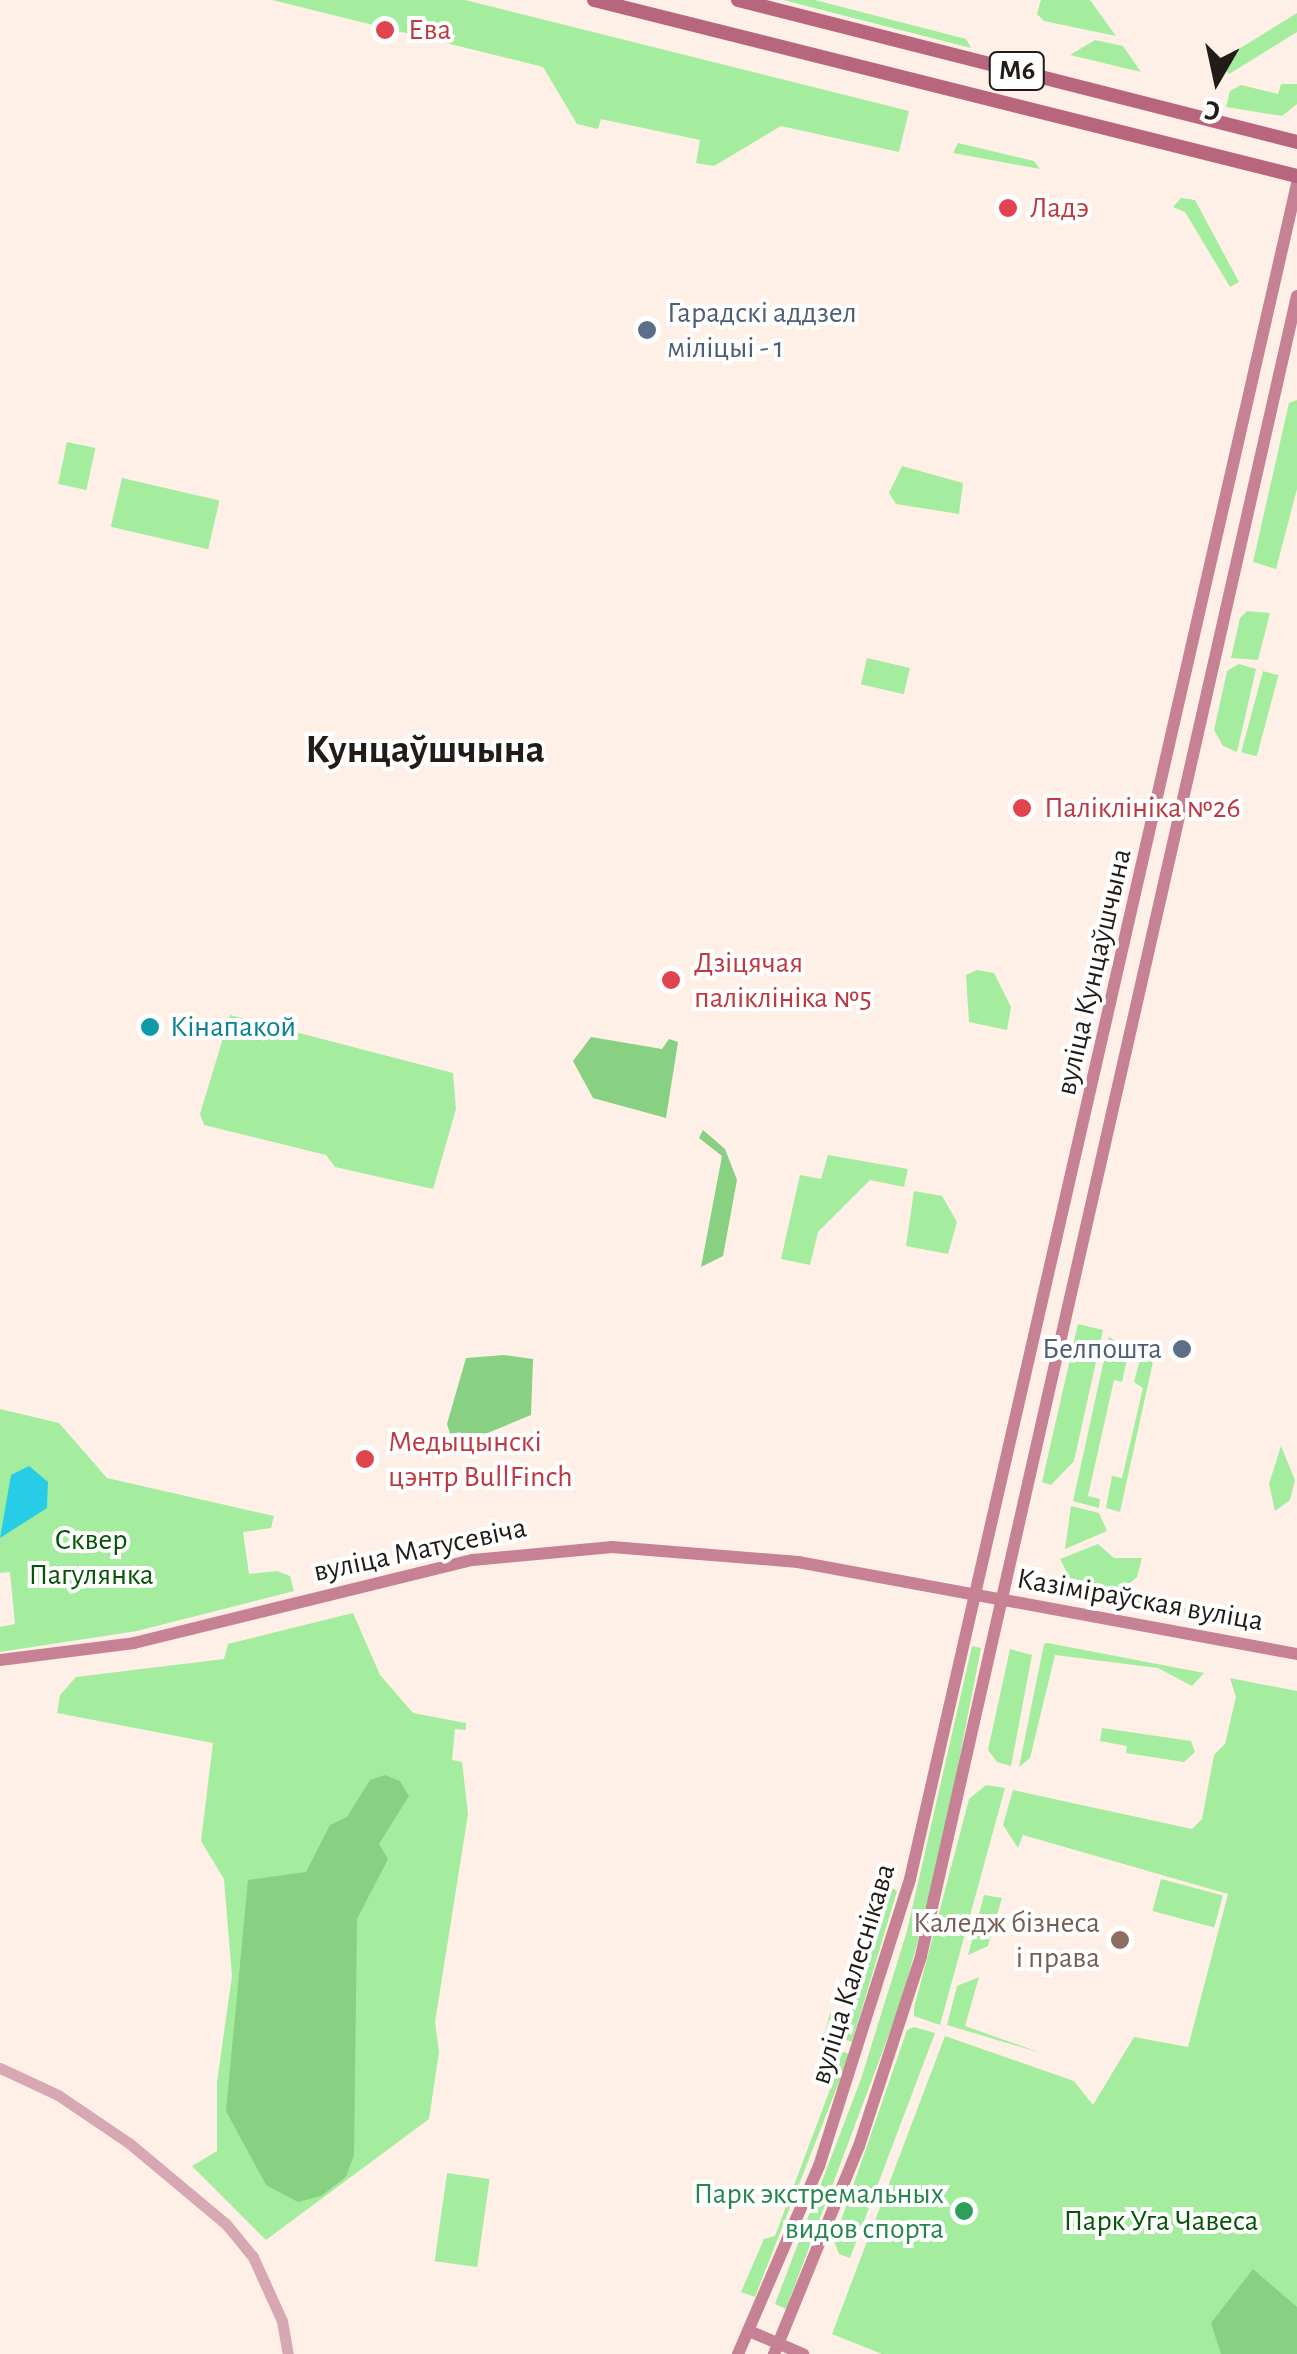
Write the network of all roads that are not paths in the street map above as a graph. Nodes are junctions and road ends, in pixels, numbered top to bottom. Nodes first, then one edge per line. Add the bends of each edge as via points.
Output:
1 (594, 0) edge
2 (738, 0) edge
3 (1297, 142) edge
4 (1297, 176) edge
5 (1297, 184) edge
6 (1297, 296) edge
7 (973, 1595) junction
8 (1004, 1600) junction
9 (1297, 1654) edge
10 (0, 1660) edge
11 (0, 2068) edge
12 (749, 2331) junction
13 (776, 2349) edge
14 (288, 2354) edge
15 (738, 2354) edge
16 (803, 2354) edge

1 - 4 main road, М6
2 - 3 main road, М6
5 - 7 main road, вуліца Кунцаўшчына
6 - 8 main road, вуліца Кунцаўшчына
7 - 8 main road, Казіміраўская вуліца
7 - 10 main road, вуліца Матусевіча via 745,1554 605,1548 473,1560 192,1629
7 - 12 main road, вуліца Калеснікава via 877,1997 820,2166
8 - 9 main road, Казіміраўская вуліца
8 - 13 main road, вуліца Калеснікава via 904,2019
11 - 14 street via 58,2094 129,2143 226,2224 253,2257 282,2321
12 - 13 main road
12 - 15 main road, вуліца Калеснікава
13 - 16 main road

